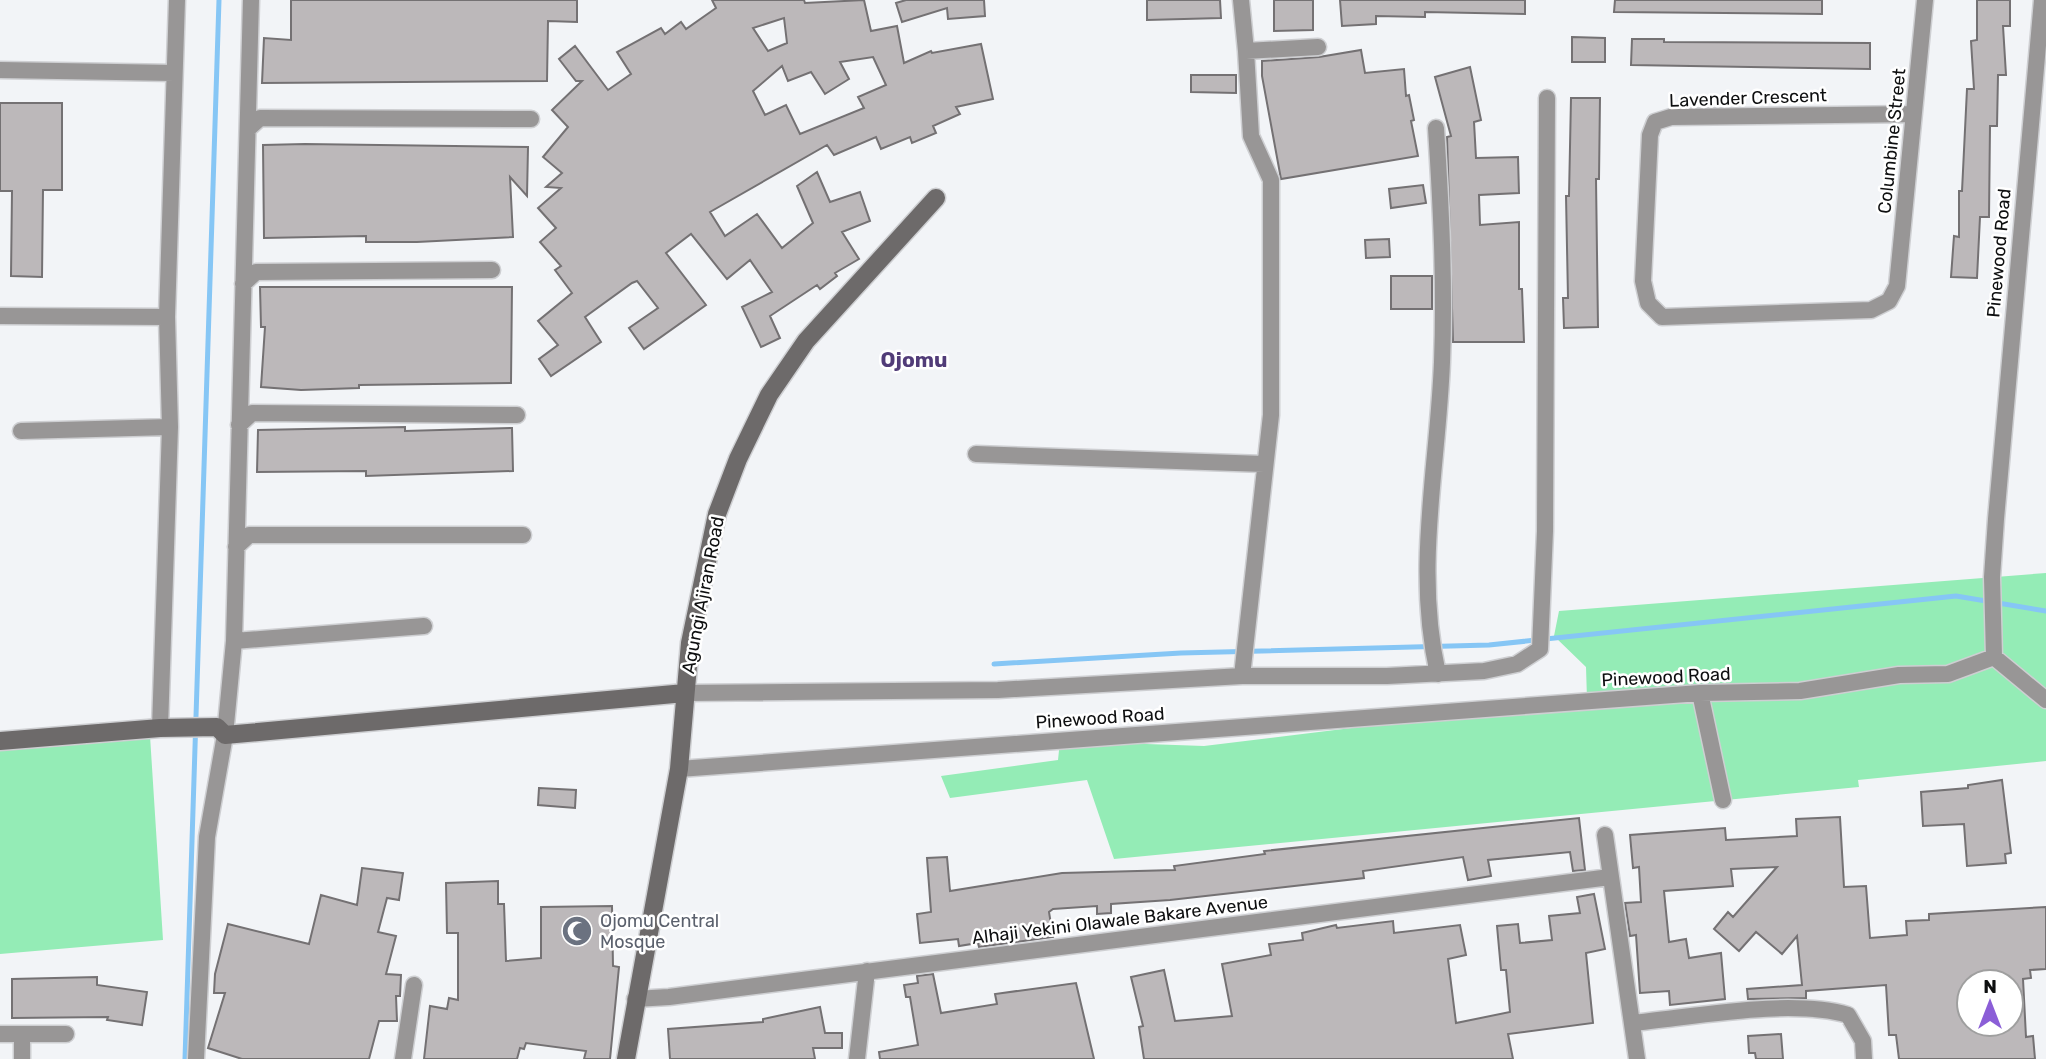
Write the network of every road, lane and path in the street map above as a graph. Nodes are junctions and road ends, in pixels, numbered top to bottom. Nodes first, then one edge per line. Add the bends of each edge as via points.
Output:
1 (177, 0) edge
2 (251, 0) edge
3 (1241, 0) edge
4 (1925, 0) edge
5 (2042, 0) edge
6 (1318, 47) dead end
7 (1245, 51) junction
8 (0, 70) edge
9 (174, 73) junction
10 (1547, 98) dead end
11 (1913, 114) junction
12 (531, 119) dead end
13 (1436, 128) dead end
14 (248, 129) junction
15 (936, 198) dead end
16 (492, 270) dead end
17 (243, 284) junction
18 (1897, 286) joint
19 (0, 316) edge
20 (167, 317) junction
21 (517, 415) dead end
22 (239, 425) junction
23 (170, 426) junction
24 (21, 431) dead end
25 (976, 454) dead end
26 (1264, 464) junction
27 (523, 535) dead end
28 (236, 547) junction
29 (424, 626) dead end
30 (234, 641) junction
31 (1994, 657) junction
32 (1438, 674) junction
33 (1242, 676) junction
34 (1700, 692) junction
35 (685, 693) junction
36 (2046, 700) edge
37 (163, 727) junction
38 (221, 731) junction
39 (0, 741) edge
40 (680, 769) junction
41 (1723, 800) dead end
42 (1605, 835) dead end
43 (1610, 877) junction
44 (867, 971) junction
45 (414, 985) dead end
46 (635, 999) junction
47 (1632, 1023) junction
48 (0, 1034) edge
49 (22, 1034) junction
50 (65, 1034) dead end
51 (22, 1059) edge
52 (196, 1059) edge
53 (403, 1059) edge
54 (626, 1059) edge
55 (857, 1059) edge
56 (1637, 1059) edge
57 (1864, 1059) edge

1 - 9 street
2 - 14 street
3 - 7 street
4 - 11 street, Columbine Street
5 - 31 street, Pinewood Road via 1992,577
6 - 7 street
7 - 26 street via 1251,136 1271,180 1271,415
8 - 9 street
9 - 20 street
10 - 32 street via 1545,531 1540,649 1517,664
11 - 18 street, Columbine Street
11 - 18 street, Lavender Crescent via 1671,117 1655,122 1650,135 1643,281 1648,303 1662,317 1871,310 1889,301
12 - 14 street via 260,118
13 - 32 street via 1442,364 1425,568
14 - 17 street
15 - 35 street, Agungi Ajiran Road via 806,341 769,395 717,514 690,643
16 - 17 street via 256,272
17 - 22 street
19 - 20 street
20 - 23 street
21 - 22 street via 252,414
22 - 28 street
23 - 24 street
23 - 37 street
25 - 26 street
26 - 33 street
27 - 28 street via 249,535
28 - 30 street
29 - 30 street
30 - 38 street
31 - 34 street, Pinewood Road via 1948,674 1899,675 1800,691
31 - 36 street
32 - 33 street
33 - 35 street via 998,690
34 - 40 street, Pinewood Road
34 - 41 street
35 - 38 street
35 - 40 street, Agungi Ajiran Road
37 - 38 street
37 - 39 street
38 - 52 street via 207,837
40 - 46 street, Agungi Ajiran Road
42 - 43 street
43 - 44 street, Alhaji Yekini Olawale Bakare Avenue
43 - 47 street
44 - 46 street, Alhaji Yekini Olawale Bakare Avenue
44 - 55 street
45 - 53 street
46 - 54 street, Agungi Ajiran Road
47 - 56 street
47 - 57 street via 1825,1008 1848,1015 1863,1041
48 - 49 street
49 - 50 street
49 - 51 street

